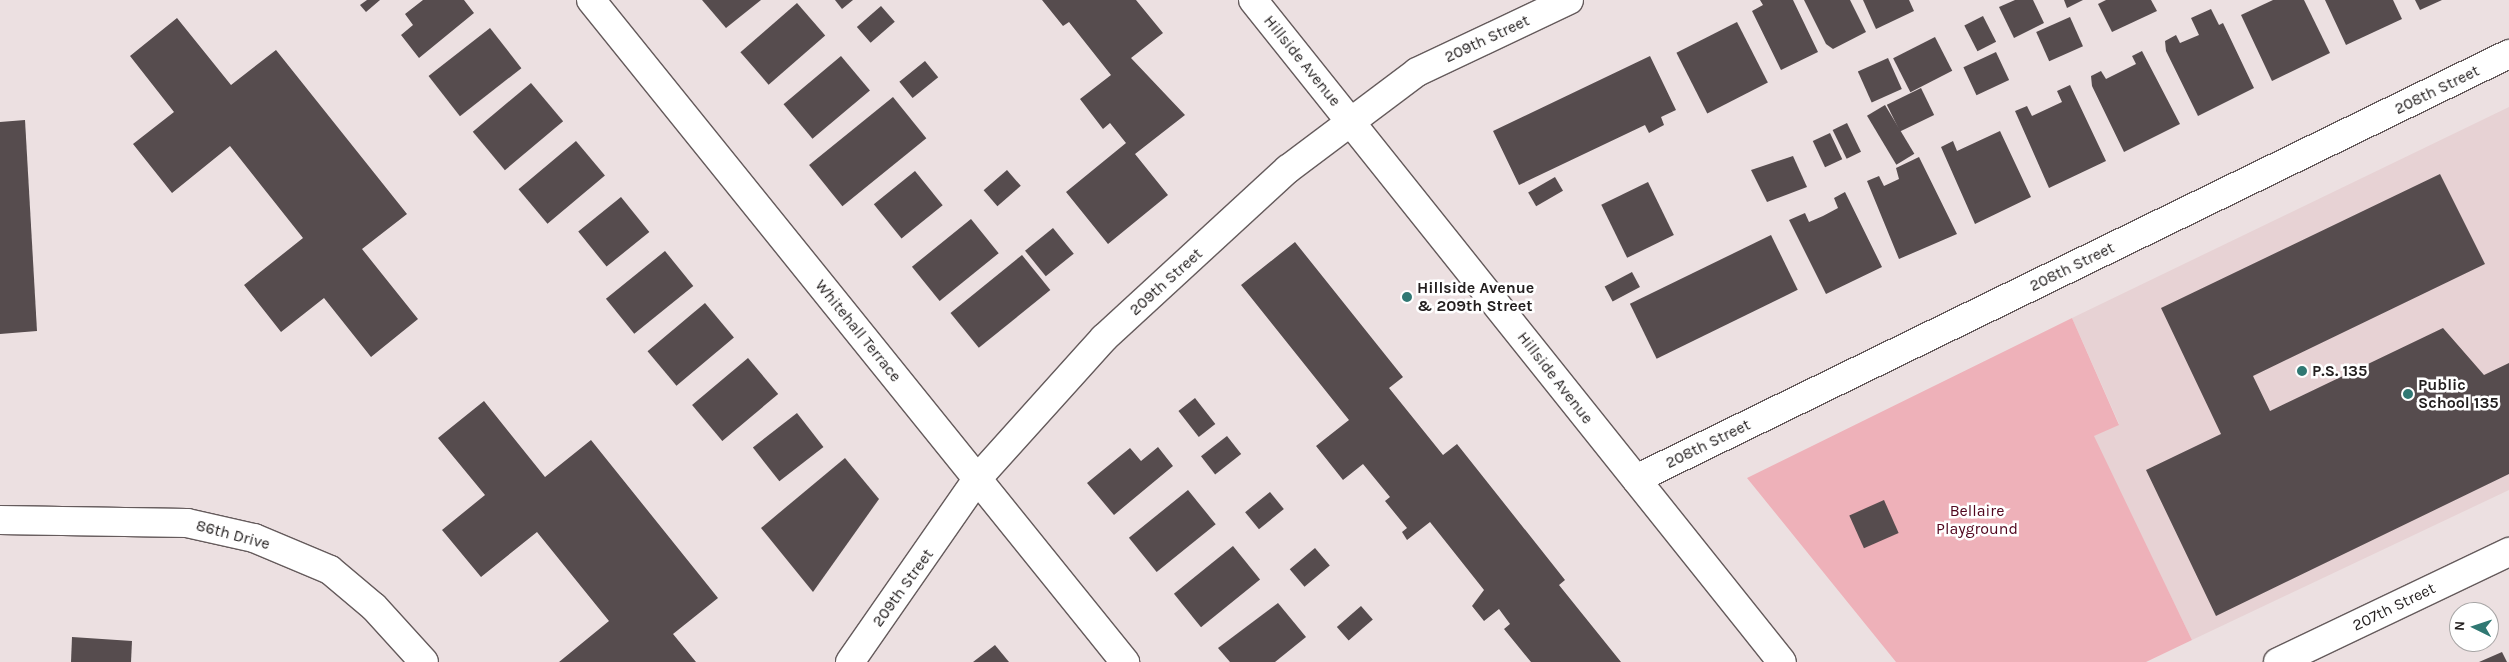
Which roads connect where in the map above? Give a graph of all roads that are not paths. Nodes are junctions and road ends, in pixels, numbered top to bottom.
1 (591, 0) edge
2 (1253, 0) edge
3 (1569, 0) edge
4 (2509, 54) edge
5 (1351, 123) junction
6 (977, 479) junction
7 (1636, 479) junction
8 (0, 520) edge
9 (2509, 552) edge
10 (424, 662) edge
11 (850, 662) edge
12 (1125, 662) edge
13 (1782, 662) edge
14 (2278, 662) edge

1 - 6 street, Whitehall Terrace
2 - 5 street, Hillside Avenue
3 - 5 street, 209th Street
4 - 7 street, 208th Street
5 - 6 street, 209th Street
5 - 7 street, Hillside Avenue
6 - 11 street, 209th Street
6 - 12 street, Whitehall Terrace
7 - 13 street, Hillside Avenue
8 - 10 street, 86th Drive
9 - 14 street, 207th Street

